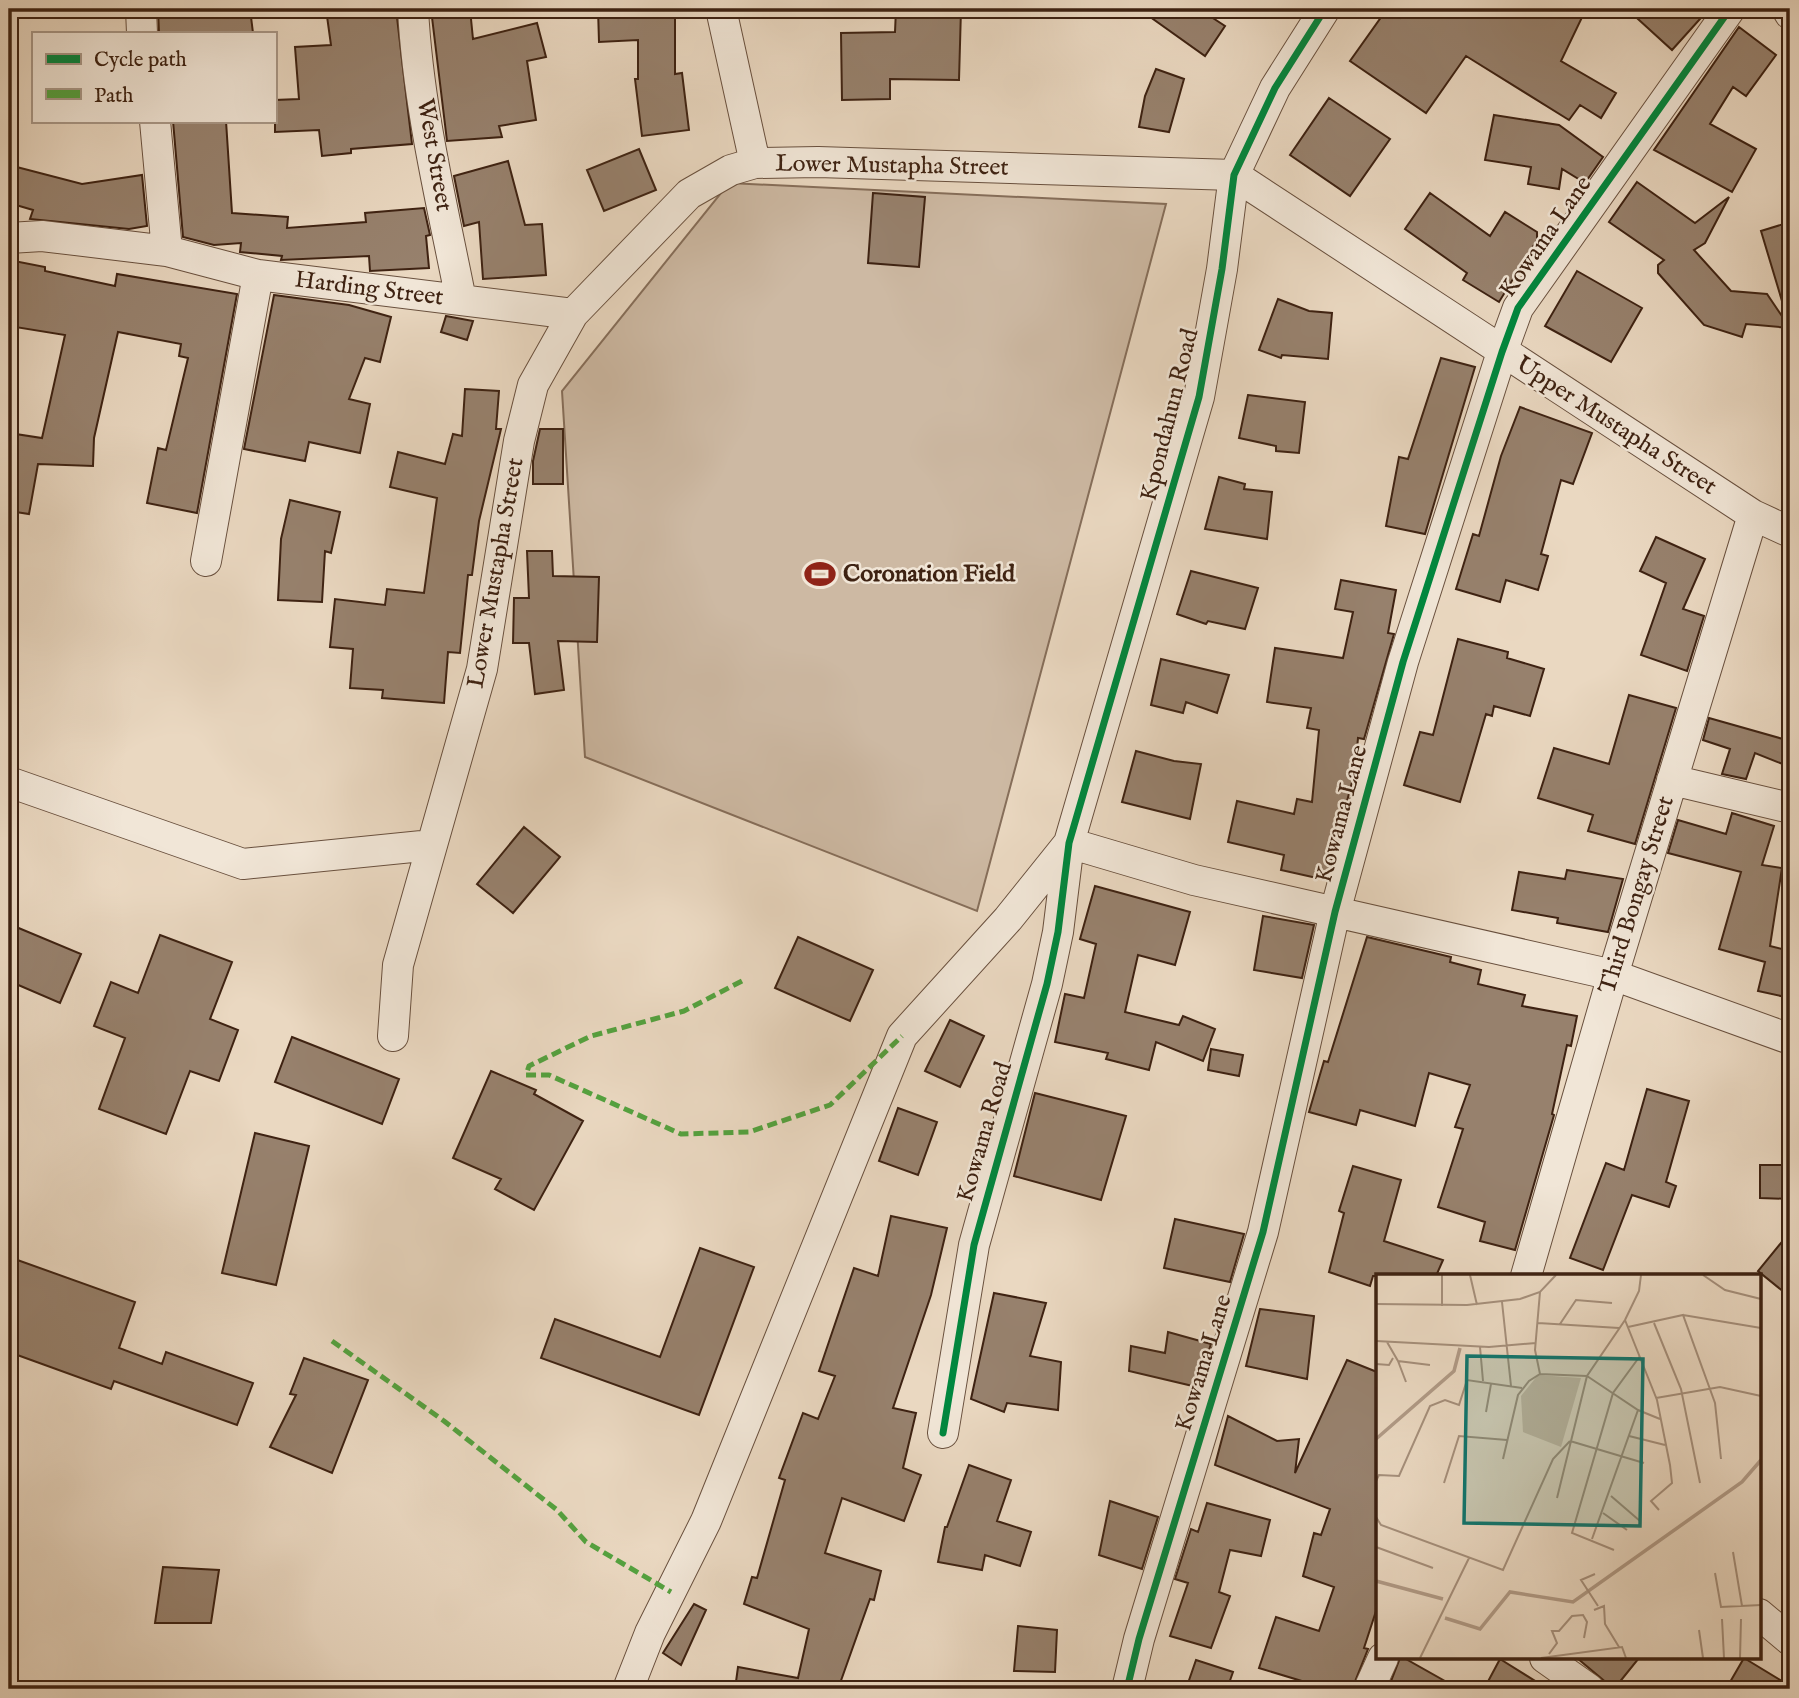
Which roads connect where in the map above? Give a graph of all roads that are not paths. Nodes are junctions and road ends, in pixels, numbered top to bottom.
1 (141, 9) edge
2 (413, 9) edge
3 (721, 9) edge
4 (1325, 9) edge
5 (1730, 9) edge
6 (1787, 9) edge
7 (1790, 14) edge
8 (142, 32) edge
9 (155, 122) edge
10 (755, 163) junction
11 (1234, 175) junction
12 (9, 238) edge
13 (167, 251) junction
14 (258, 275) junction
15 (461, 300) junction
16 (573, 314) junction
17 (1502, 352) junction
18 (1752, 515) junction
19 (1790, 532) edge
20 (206, 561) dead end
21 (1672, 780) junction
22 (9, 782) edge
23 (1790, 808) edge
24 (1069, 843) junction
25 (432, 845) junction
26 (1335, 912) junction
27 (1613, 975) junction
28 (393, 1036) dead end
29 (1790, 1039) edge
30 (1527, 1274) edge
31 (943, 1433) dead end
32 (1760, 1615) edge
33 (1790, 1640) edge
34 (1382, 1660) edge
35 (1548, 1660) edge
36 (628, 1689) edge
37 (1127, 1689) edge
38 (1369, 1689) edge
39 (1589, 1689) edge

1 - 8 street
2 - 15 street, West Street
3 - 10 street
4 - 11 street, Kpondahun Road
5 - 17 street, Kowama Lane
6 - 7 street
9 - 13 street
10 - 11 street, Lower Mustapha Street
10 - 16 street, Lower Mustapha Street
11 - 17 street, Upper Mustapha Street
11 - 24 street, Kpondahun Road
12 - 13 street, Harding Street
13 - 14 street, Harding Street
14 - 15 street, Harding Street
14 - 20 street
15 - 16 street, Harding Street
16 - 25 street, Lower Mustapha Street
17 - 18 street, Upper Mustapha Street
17 - 26 street, Kowama Lane
18 - 19 street, Upper Mustapha Street
18 - 21 street, Third Bongay Street
21 - 23 street
21 - 27 street, Third Bongay Street
22 - 25 street
24 - 26 street
24 - 31 street, Kowama Road
24 - 36 street
25 - 28 street, Lower Mustapha Street
26 - 27 street
26 - 37 street, Kowama Lane
27 - 29 street
27 - 30 street, Third Bongay Street
32 - 33 street
34 - 38 street
35 - 39 street

